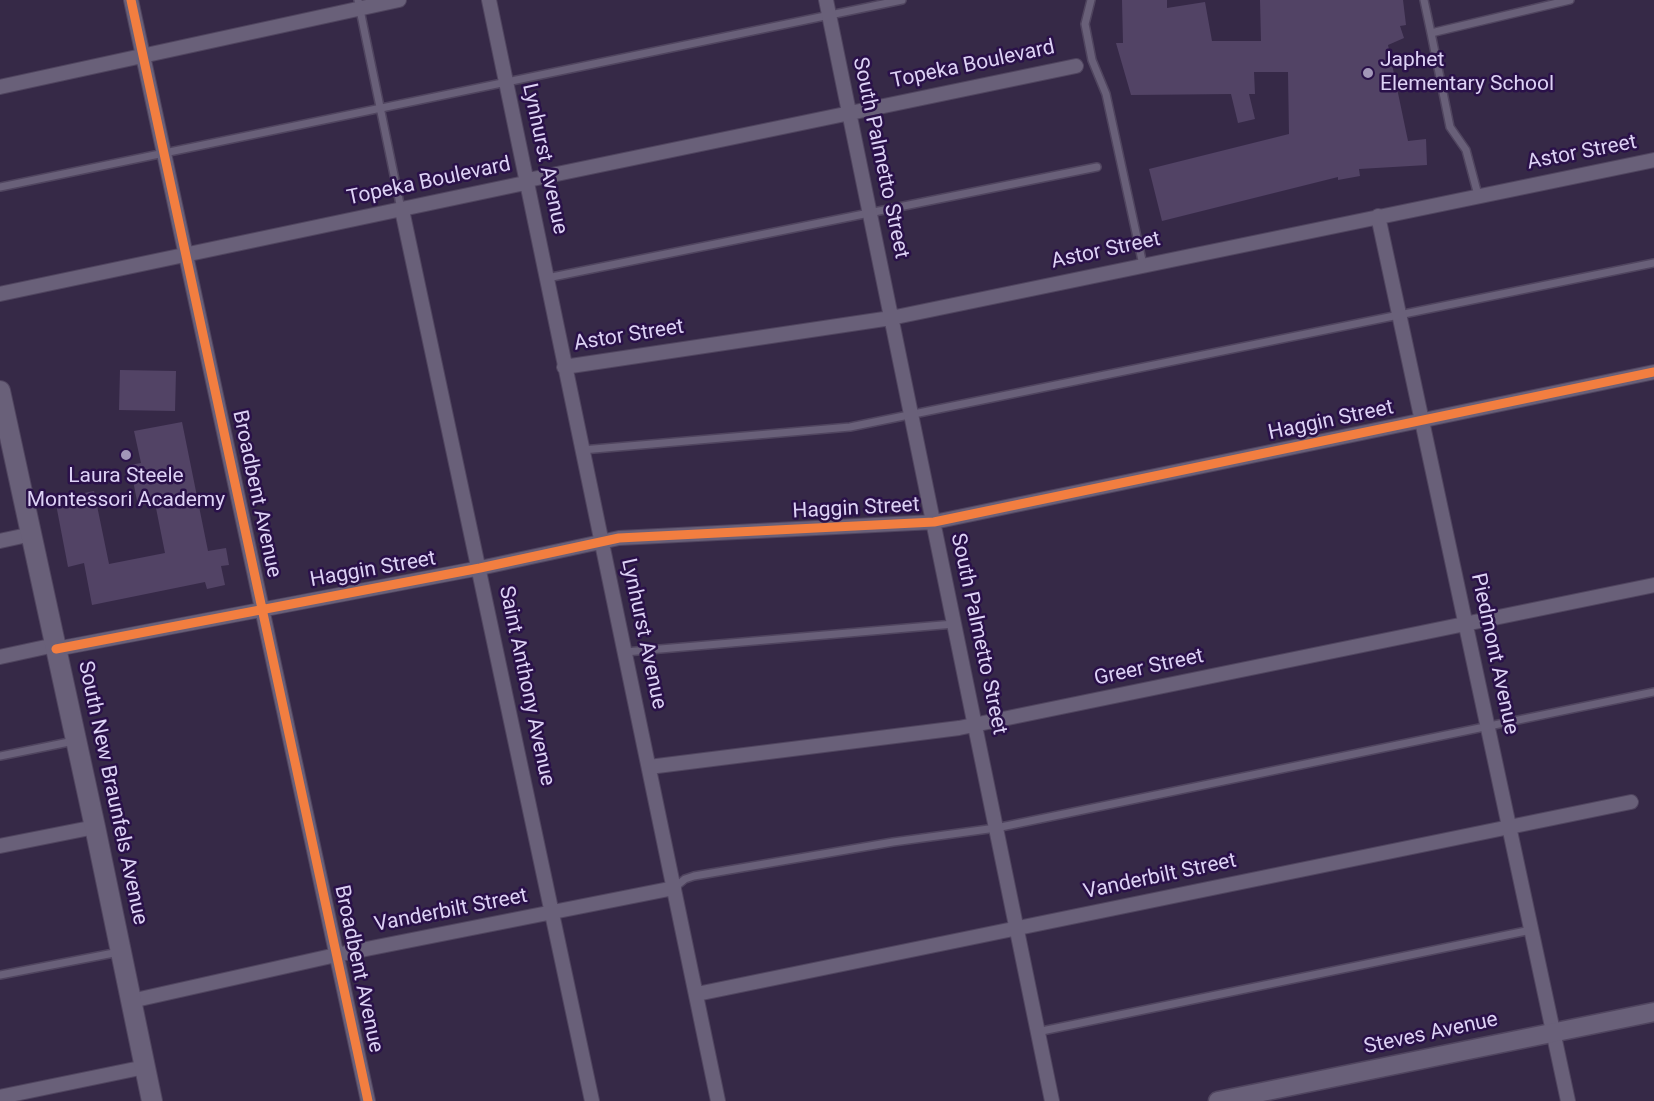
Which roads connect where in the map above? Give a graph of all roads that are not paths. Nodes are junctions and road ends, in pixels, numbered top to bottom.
1 (131, 0) edge
2 (399, 0) edge
3 (489, 0) edge
4 (826, 0) edge
5 (902, 0) edge
6 (1091, 0) edge
7 (1424, 0) edge
8 (1570, 0) edge
9 (359, 4) edge
10 (829, 16) junction
11 (1431, 33) junction
12 (143, 56) junction
13 (1076, 66) dead end
14 (507, 82) junction
15 (0, 87) edge
16 (381, 108) junction
17 (849, 112) junction
18 (164, 154) junction
19 (1654, 160) edge
20 (1097, 167) dead end
21 (528, 180) junction
22 (0, 187) edge
23 (1478, 195) junction
24 (402, 210) junction
25 (870, 213) junction
26 (1378, 216) junction
27 (185, 255) junction
28 (1654, 263) edge
29 (1143, 265) junction
30 (547, 278) junction
31 (0, 294) edge
32 (1400, 315) junction
33 (891, 318) junction
34 (564, 367) junction
35 (1654, 372) edge
36 (0, 391) edge
37 (912, 416) junction
38 (1423, 421) junction
39 (582, 450) junction
40 (934, 522) junction
41 (32, 534) junction
42 (0, 541) edge
43 (602, 542) junction
44 (480, 568) junction
45 (1654, 585) edge
46 (263, 608) junction
47 (955, 624) junction
48 (1466, 624) junction
49 (55, 647) junction
50 (625, 652) junction
51 (0, 657) edge
52 (1654, 692) edge
53 (976, 725) junction
54 (1488, 728) junction
55 (76, 740) junction
56 (0, 756) edge
57 (649, 767) junction
58 (1631, 802) dead end
59 (95, 827) junction
60 (996, 828) junction
61 (1509, 828) junction
62 (0, 846) edge
63 (674, 888) junction
64 (552, 913) junction
65 (1016, 928) junction
66 (1532, 930) junction
67 (121, 951) junction
68 (336, 955) junction
69 (0, 975) edge
70 (697, 994) junction
71 (131, 1001) junction
72 (1654, 1012) edge
73 (1037, 1032) junction
74 (1554, 1032) junction
75 (145, 1067) junction
76 (0, 1097) edge
77 (152, 1101) edge
78 (368, 1101) edge
79 (592, 1101) edge
80 (718, 1101) edge
81 (1052, 1101) edge
82 (1218, 1101) edge
83 (1568, 1101) edge

1 - 12 street, Broadbent Avenue
2 - 9 street
3 - 14 street, Lynhurst Avenue
4 - 10 street, South Palmetto Street
5 - 10 lane
6 - 29 lane
7 - 11 lane
8 - 11 lane
9 - 12 street
9 - 16 lane
10 - 14 lane
10 - 17 street, South Palmetto Street
11 - 23 lane
12 - 15 street
12 - 18 street, Broadbent Avenue
13 - 17 street, Topeka Boulevard
14 - 16 lane
14 - 21 street, Lynhurst Avenue
16 - 18 lane
16 - 24 lane
17 - 21 street, Topeka Boulevard
17 - 25 street, South Palmetto Street
18 - 22 lane
18 - 27 street, Broadbent Avenue
19 - 23 street, Astor Street
20 - 25 lane
21 - 24 street, Topeka Boulevard
21 - 30 street, Lynhurst Avenue
23 - 26 street, Astor Street
24 - 27 street, Topeka Boulevard
24 - 44 street, Saint Anthony Avenue
25 - 30 lane
25 - 33 street, South Palmetto Street
26 - 29 street, Astor Street
26 - 32 street, Piedmont Avenue
27 - 31 street, Topeka Boulevard
27 - 46 street, Broadbent Avenue
28 - 32 lane
29 - 33 street, Astor Street
30 - 34 street, Lynhurst Avenue
32 - 37 lane
32 - 38 street, Piedmont Avenue
33 - 34 street, Astor Street
33 - 37 street, South Palmetto Street
34 - 39 street, Lynhurst Avenue
35 - 38 street, Haggin Street
36 - 41 main road, South New Braunfels Avenue
37 - 39 lane
37 - 40 street, South Palmetto Street
38 - 40 street, Haggin Street
38 - 48 street, Piedmont Avenue
39 - 43 street, Lynhurst Avenue
40 - 43 street, Haggin Street
40 - 47 street, South Palmetto Street
41 - 42 street
41 - 49 main road, South New Braunfels Avenue
43 - 44 street, Haggin Street
43 - 50 street, Lynhurst Avenue
44 - 46 street, Haggin Street
44 - 64 street, Saint Anthony Avenue
45 - 48 street, Greer Street
46 - 49 street, Haggin Street
46 - 68 street, Broadbent Avenue
47 - 50 lane
47 - 53 street, South Palmetto Street
48 - 53 street, Greer Street
48 - 54 street, Piedmont Avenue
49 - 51 street, Haggin Street
49 - 55 main road, South New Braunfels Avenue
50 - 57 street, Lynhurst Avenue
52 - 54 lane
53 - 57 street, Greer Street
53 - 60 street, South Palmetto Street
54 - 60 lane
54 - 61 street, Piedmont Avenue
55 - 56 lane
55 - 59 main road, South New Braunfels Avenue
57 - 63 street, Lynhurst Avenue
58 - 61 street, Vanderbilt Street
59 - 62 street
59 - 67 main road, South New Braunfels Avenue
60 - 63 lane
60 - 65 street, South Palmetto Street
61 - 65 street, Vanderbilt Street
61 - 66 street, Piedmont Avenue
63 - 64 street, Vanderbilt Street
63 - 70 street, Lynhurst Avenue
64 - 68 street, Vanderbilt Street
64 - 79 street, Saint Anthony Avenue
65 - 70 street, Vanderbilt Street
65 - 73 street, South Palmetto Street
66 - 73 lane
66 - 74 street, Piedmont Avenue
67 - 69 lane
67 - 71 main road, South New Braunfels Avenue
68 - 71 street, Vanderbilt Street
68 - 78 street, Broadbent Avenue
70 - 80 street, Lynhurst Avenue
71 - 75 main road, South New Braunfels Avenue
72 - 74 street, Steves Avenue
73 - 81 street, South Palmetto Street
74 - 82 street, Steves Avenue
74 - 83 street, Piedmont Avenue
75 - 76 street
75 - 77 main road, South New Braunfels Avenue

